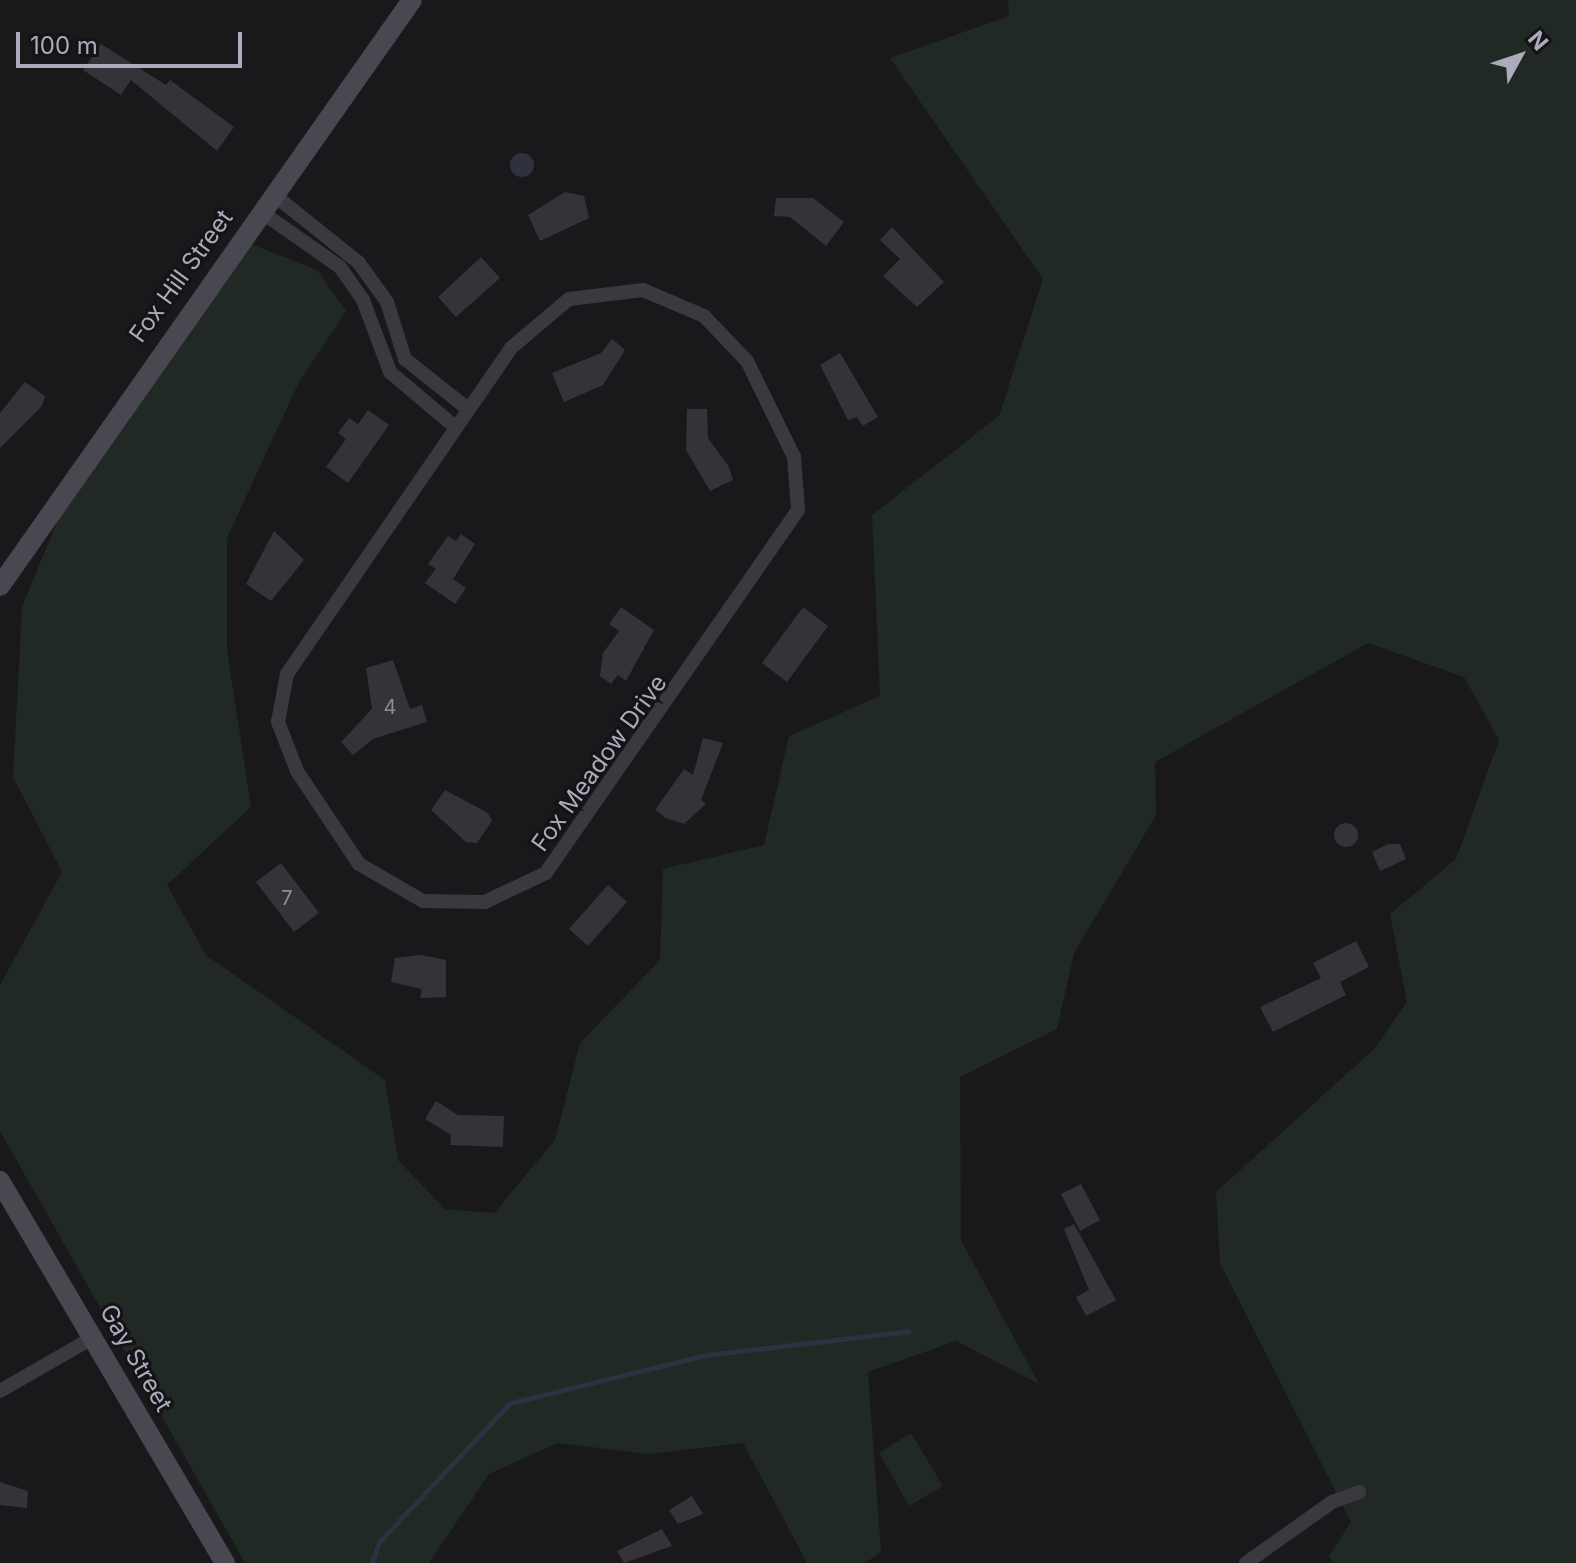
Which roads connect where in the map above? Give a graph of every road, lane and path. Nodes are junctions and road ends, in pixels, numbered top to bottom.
1 (412, 0) edge
2 (266, 202) junction
3 (468, 409) junction
4 (455, 427) junction
5 (0, 586) edge
6 (0, 1181) edge
7 (94, 1337) junction
8 (0, 1391) edge
9 (1359, 1492) dead end
10 (225, 1563) edge
11 (1246, 1563) edge

1 - 2 street, Fox Hill Street
2 - 3 street
2 - 4 street
2 - 5 street, Fox Hill Street
3 - 4 street, Fox Meadow Drive
3 - 4 street, Fox Meadow Drive
6 - 7 street, Gay Street
7 - 8 street
7 - 10 street, Gay Street
9 - 11 street

